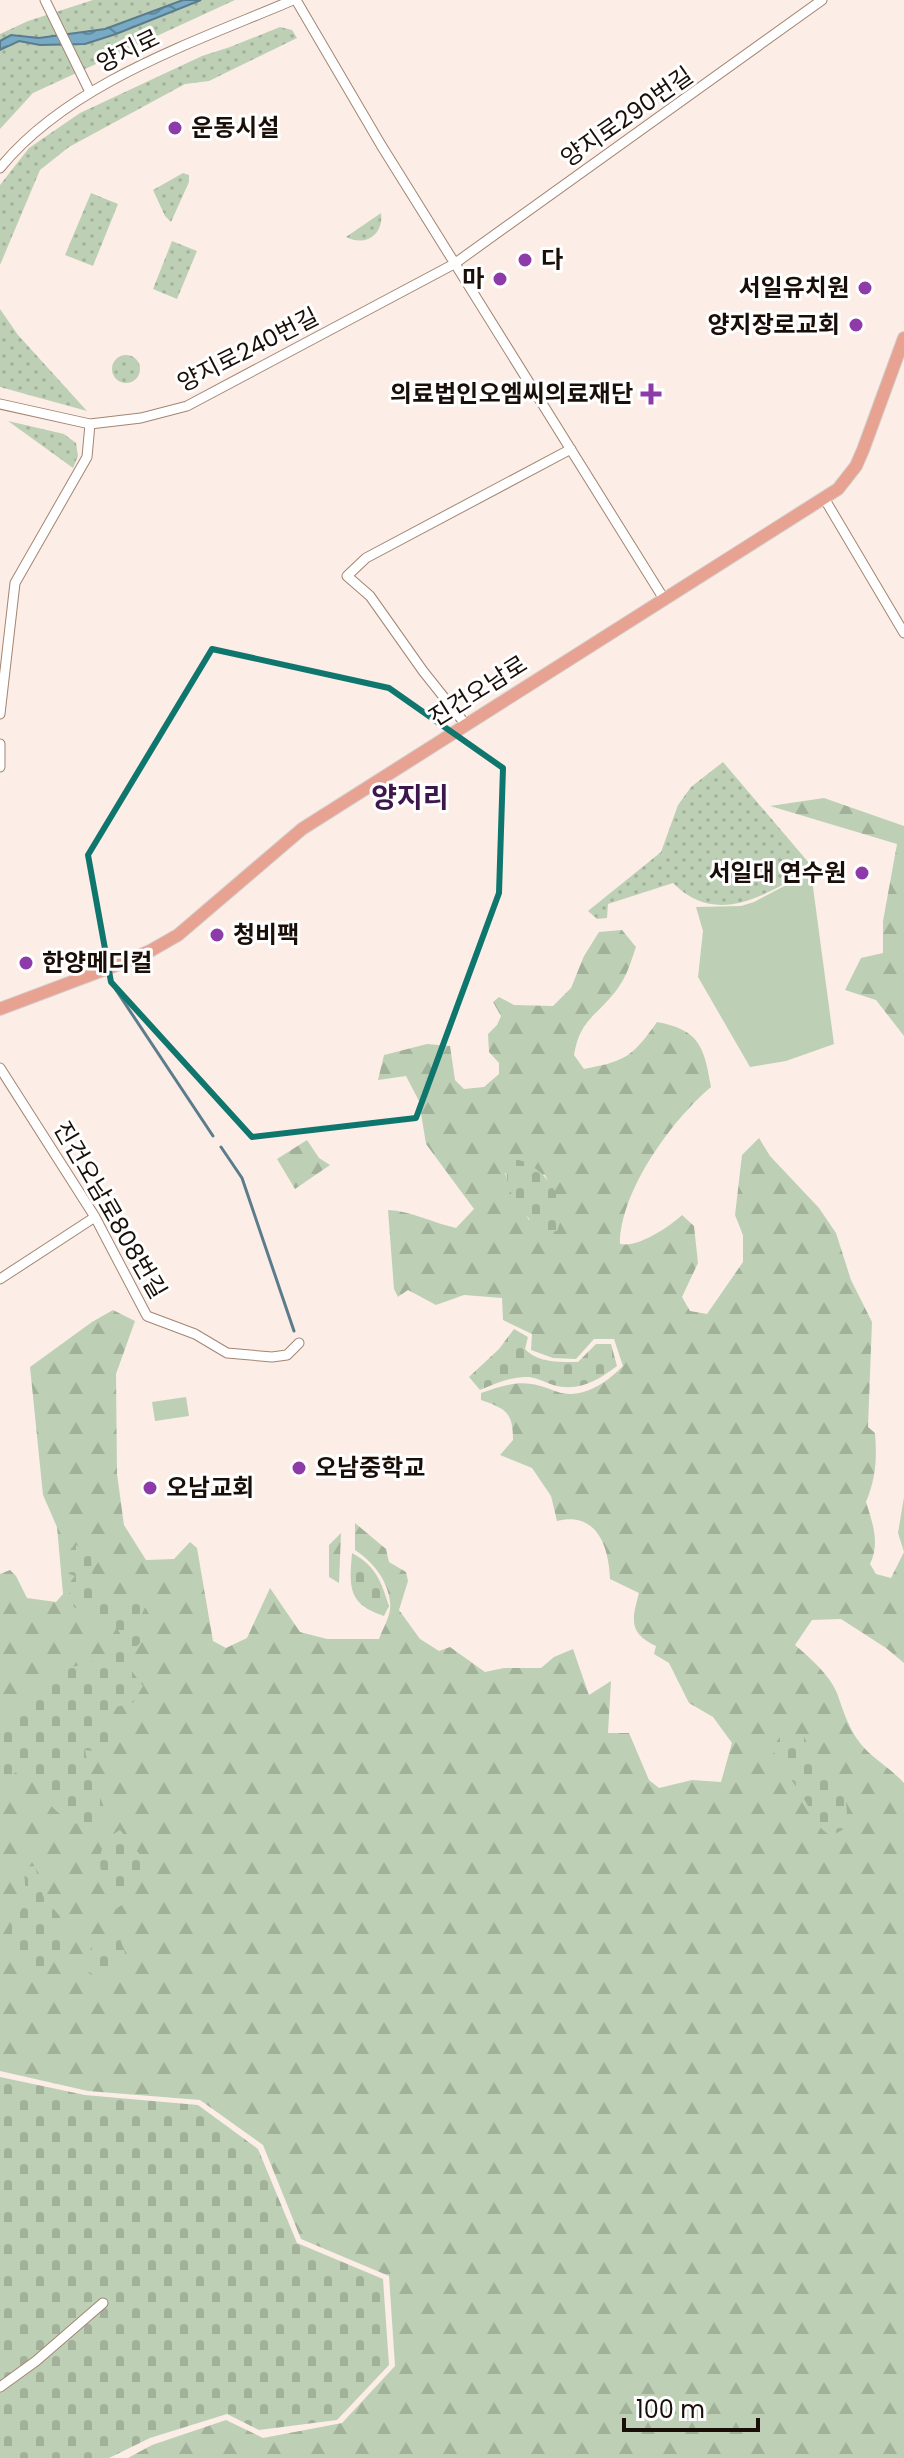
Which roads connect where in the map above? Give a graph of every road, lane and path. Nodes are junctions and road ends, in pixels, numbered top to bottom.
1 (294, 0) edge
2 (822, 0) edge
3 (47, 3) edge
4 (90, 92) junction
5 (0, 168) edge
6 (454, 264) junction
7 (904, 338) edge
8 (0, 404) edge
9 (90, 424) junction
10 (571, 449) junction
11 (824, 498) junction
12 (664, 599) junction
13 (904, 633) edge
14 (0, 714) edge
15 (466, 725) junction
16 (0, 744) edge
17 (0, 767) edge
18 (0, 1009) edge
19 (0, 1068) edge
20 (95, 1217) junction
21 (0, 1279) edge
22 (299, 1343) dead end
23 (103, 2303) dead end
24 (0, 2387) edge

1 - 4 street, 양지로
1 - 6 street
2 - 6 street, 양지로290번길
3 - 4 street
4 - 5 street, 양지로
6 - 9 street, 양지로240번길
6 - 10 street
7 - 11 main road, 진건오남로
8 - 9 street, 양지로240번길
9 - 14 street
10 - 12 street
10 - 15 street
11 - 12 main road, 진건오남로
11 - 13 street
12 - 15 main road, 진건오남로
15 - 18 main road, 진건오남로
16 - 17 street
19 - 20 street, 진건오남로808번길
20 - 21 street
20 - 22 street, 진건오남로808번길
23 - 24 street

